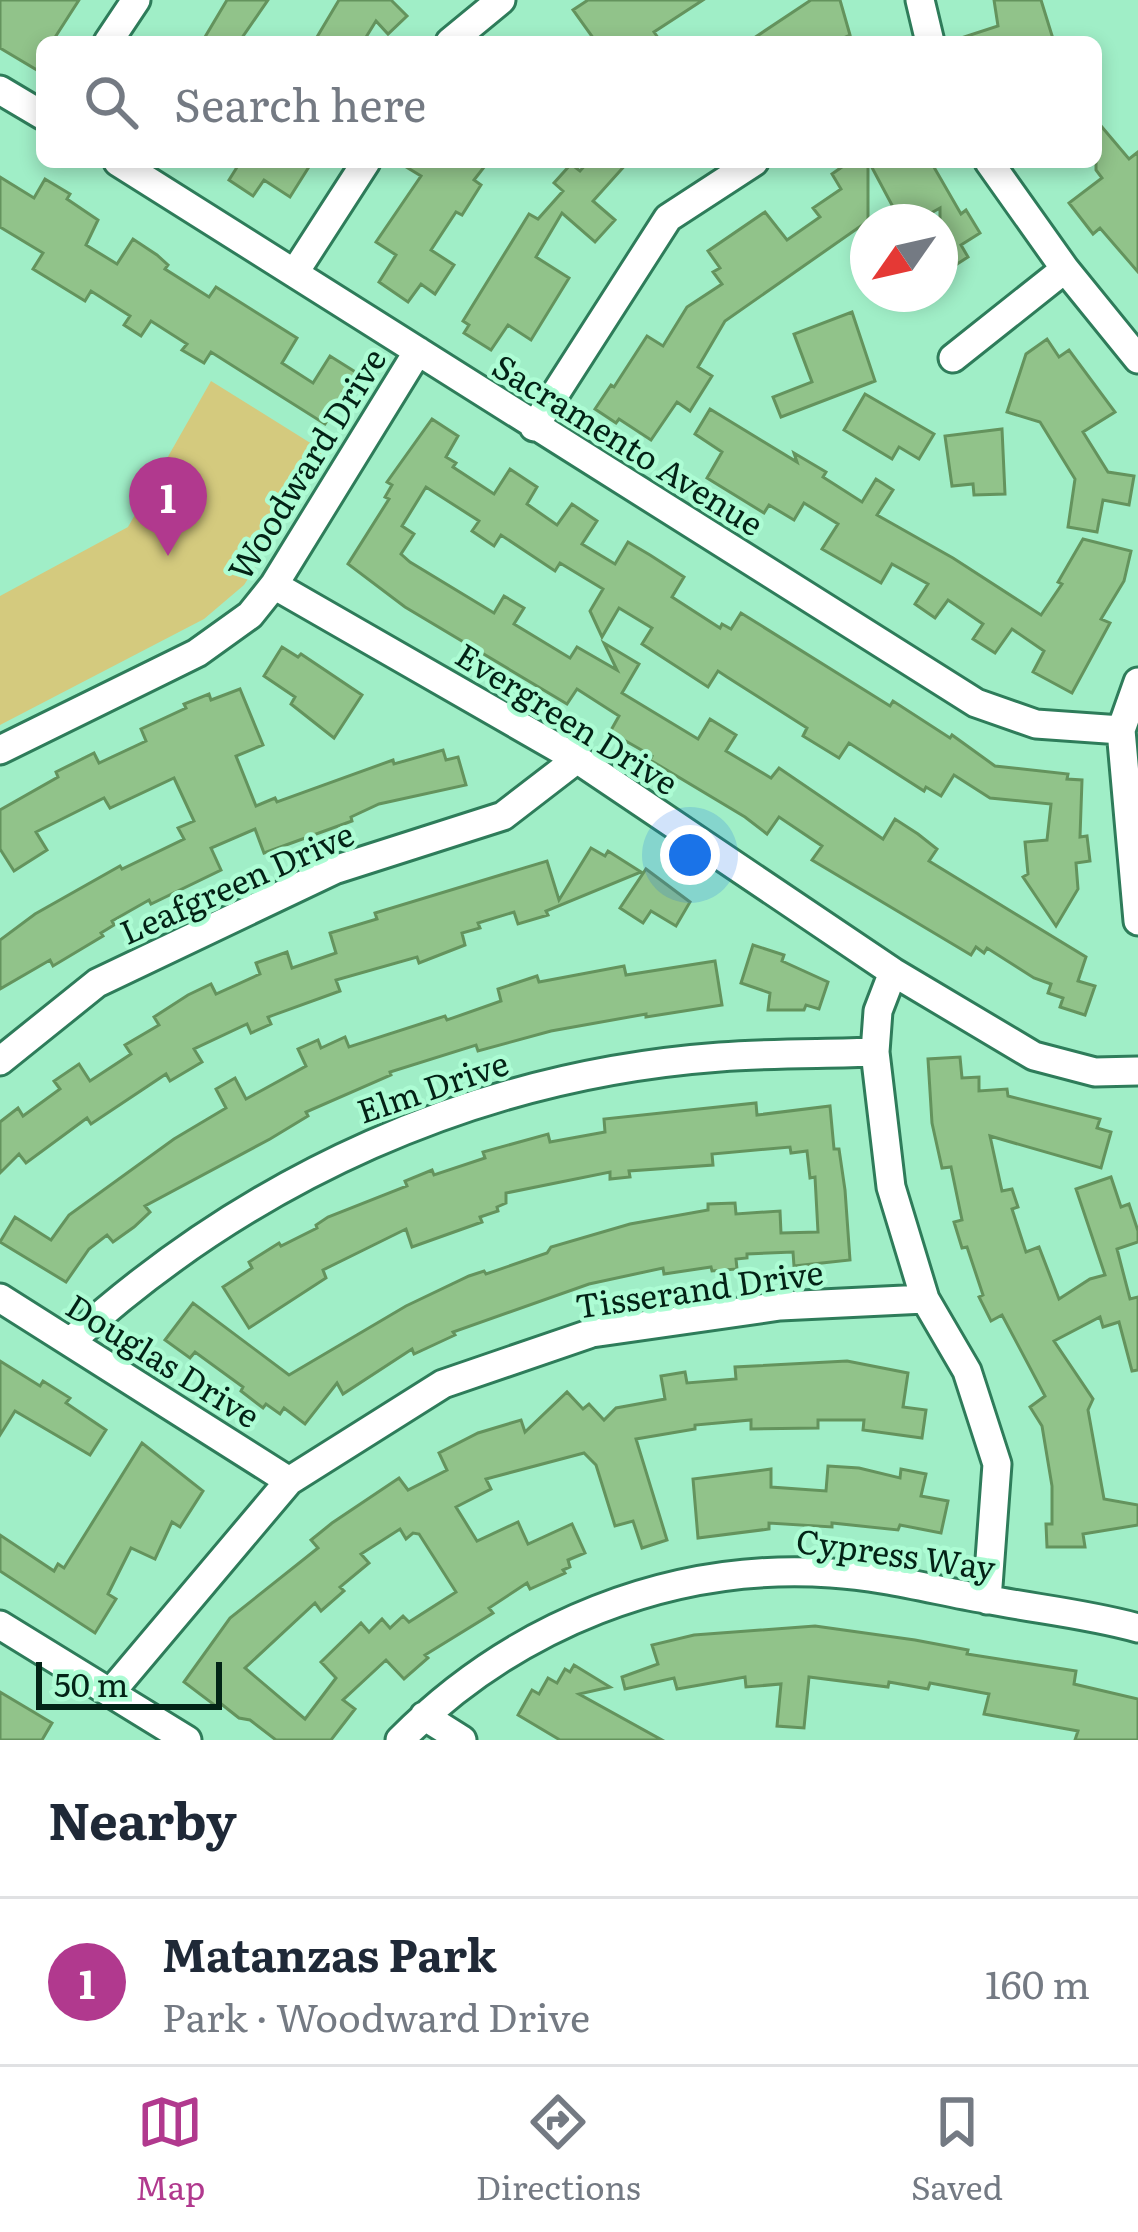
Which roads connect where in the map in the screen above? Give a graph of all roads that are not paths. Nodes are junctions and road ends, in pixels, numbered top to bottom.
1 (136, 0) edge
2 (501, 0) edge
3 (920, 0) edge
4 (113, 36) edge
5 (457, 36) edge
6 (929, 36) edge
7 (0, 90) edge
8 (36, 111) edge
9 (128, 168) edge
10 (362, 168) edge
11 (745, 168) edge
12 (992, 168) edge
13 (1065, 269) junction
14 (295, 272) junction
15 (418, 351) junction
16 (953, 358) dead end
17 (1138, 359) edge
18 (535, 427) junction
19 (274, 585) junction
20 (1138, 682) edge
21 (1121, 730) junction
22 (0, 750) edge
23 (578, 759) junction
24 (1138, 921) edge
25 (893, 972) junction
26 (875, 1052) junction
27 (0, 1060) edge
28 (1138, 1071) edge
29 (0, 1298) edge
30 (925, 1299) junction
31 (70, 1342) junction
32 (289, 1481) junction
33 (987, 1600) junction
34 (0, 1624) edge
35 (1138, 1628) edge
36 (110, 1692) junction
37 (424, 1716) junction
38 (187, 1740) edge
39 (400, 1740) edge
40 (462, 1740) edge

1 - 4 street
2 - 5 street
3 - 6 street
7 - 8 street
9 - 14 street, Sacramento Avenue
10 - 14 street
11 - 18 street
12 - 13 street
13 - 16 street
13 - 17 street
14 - 15 street, Sacramento Avenue
15 - 18 street, Sacramento Avenue
15 - 19 street, Woodward Drive
18 - 21 street, Sacramento Avenue
19 - 22 street, Woodward Drive
19 - 23 street, Evergreen Drive
20 - 21 street
21 - 24 street
23 - 25 street, Evergreen Drive
23 - 27 street, Leafgreen Drive
25 - 26 street
25 - 28 street, Evergreen Drive
26 - 30 street
26 - 31 street, Elm Drive
29 - 31 street, Douglas Drive
30 - 32 street, Tisserand Drive
30 - 33 street
31 - 32 street, Douglas Drive
32 - 36 street, Tisserand Drive
33 - 35 street, Cypress Way
33 - 37 street, Cypress Way
34 - 36 street
36 - 38 street
37 - 39 street, Cypress Way
37 - 40 street

